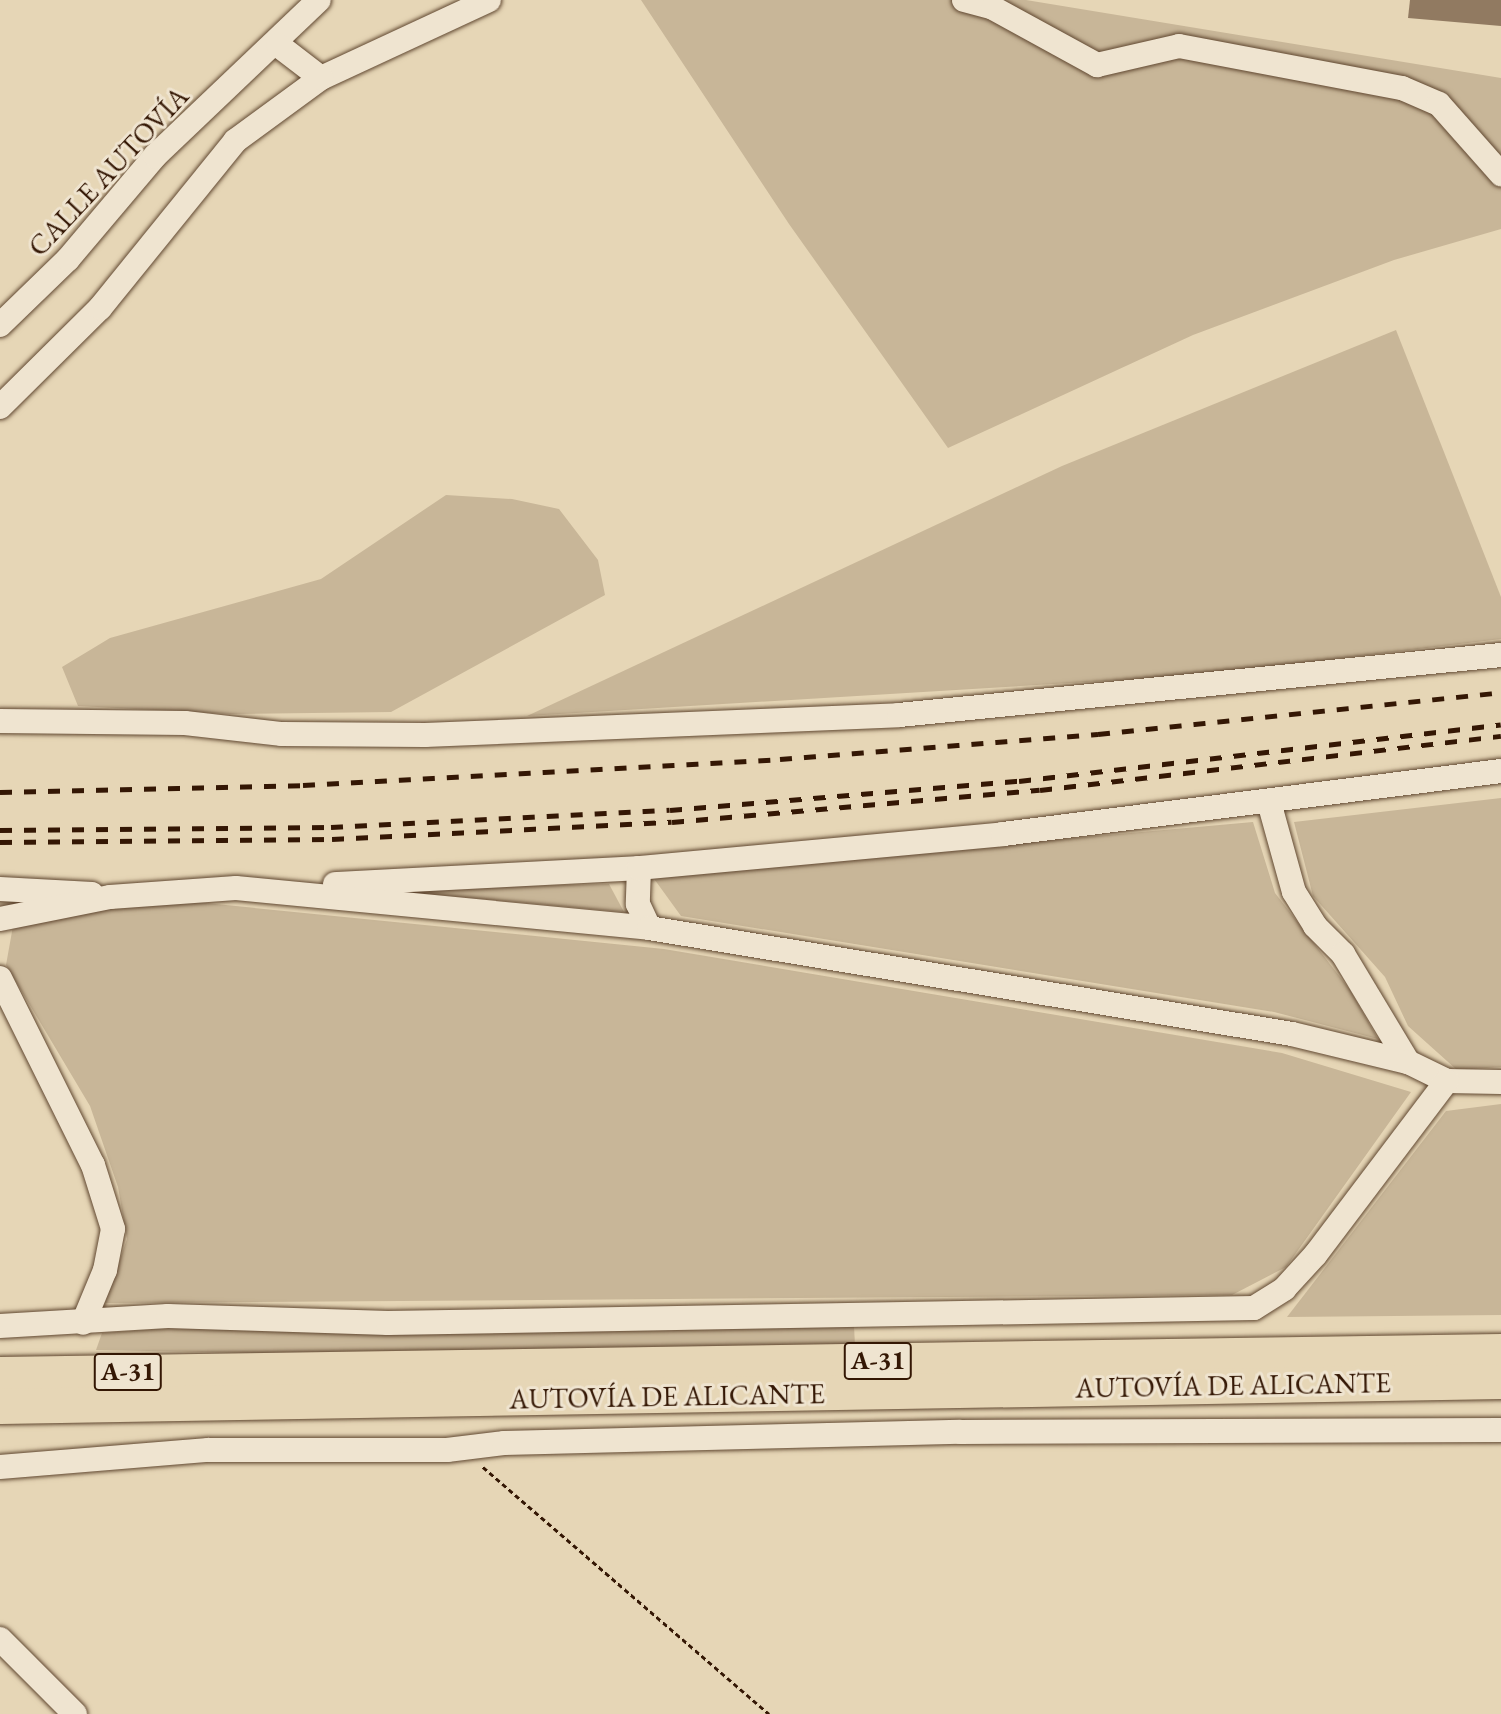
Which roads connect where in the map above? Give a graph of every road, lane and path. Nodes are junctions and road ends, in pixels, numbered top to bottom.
1 (319, 0) edge
2 (489, 0) edge
3 (964, 0) edge
4 (278, 45) junction
5 (321, 78) junction
6 (1501, 174) edge
7 (0, 325) edge
8 (0, 407) edge
9 (1501, 655) edge
10 (0, 721) edge
11 (1501, 771) edge
12 (1269, 802) junction
13 (639, 868) junction
14 (0, 889) edge
15 (244, 889) junction
16 (110, 897) junction
17 (0, 919) edge
18 (649, 928) junction
19 (0, 978) edge
20 (1408, 1062) junction
21 (1447, 1081) junction
22 (1501, 1082) edge
23 (83, 1323) junction
24 (0, 1326) edge
25 (1501, 1351) edge
26 (0, 1374) edge
27 (1501, 1381) edge
28 (115, 1404) junction
29 (0, 1406) edge
30 (0, 1426) edge
31 (1501, 1430) edge
32 (481, 1466) dead end
33 (0, 1467) edge
34 (0, 1639) edge
35 (75, 1714) edge
36 (769, 1714) edge

1 - 4 street, CALLE AUTOVÍA
2 - 5 street
3 - 6 street
4 - 5 street
4 - 7 street, CALLE AUTOVÍA
5 - 8 street
9 - 10 street
11 - 12 street
12 - 13 street
12 - 20 street
13 - 15 street
13 - 18 street
14 - 16 street
15 - 16 street
15 - 18 street
16 - 17 street
18 - 20 street
19 - 23 street
20 - 21 street
21 - 22 street
21 - 23 street
23 - 24 street
25 - 26 highway, AUTOVÍA DE ALICANTE / A-31
27 - 28 highway, AUTOVÍA DE ALICANTE / A-31
28 - 29 highway, AUTOVÍA DE ALICANTE / A-31
28 - 30 highway
31 - 33 street
32 - 36 path
34 - 35 street

